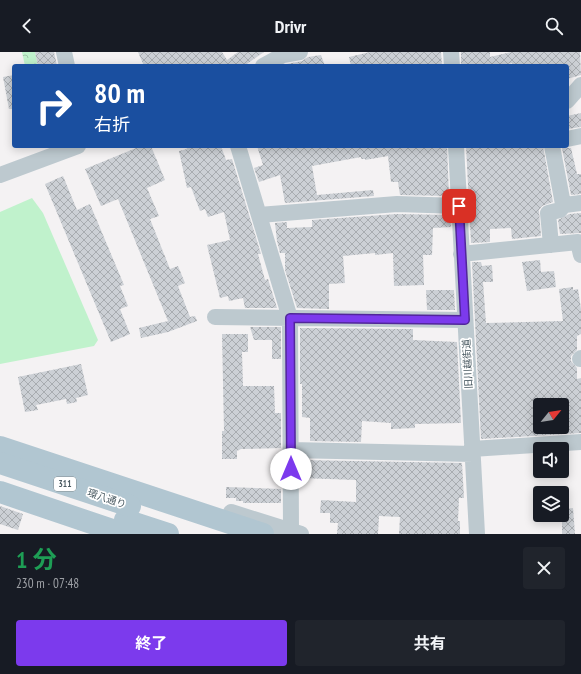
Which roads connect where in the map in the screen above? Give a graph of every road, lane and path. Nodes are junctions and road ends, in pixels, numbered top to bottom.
1 (64, 52) edge
2 (300, 52) edge
3 (451, 52) edge
4 (270, 59) edge
5 (67, 64) edge
6 (452, 64) edge
7 (581, 85) edge
8 (569, 99) edge
9 (581, 136) edge
10 (569, 139) edge
11 (73, 148) edge
12 (239, 148) edge
13 (456, 148) edge
14 (552, 148) edge
15 (0, 175) edge
16 (581, 203) edge
17 (564, 205) junction
18 (459, 206) junction
19 (259, 214) junction
20 (551, 245) junction
21 (461, 254) junction
22 (581, 255) edge
23 (215, 317) dead end
24 (290, 318) junction
25 (465, 320) junction
26 (581, 442) edge
27 (291, 450) junction
28 (472, 452) junction
29 (6, 454) edge
30 (1, 488) edge
31 (130, 513) edge
32 (296, 532) edge
33 (168, 534) edge
34 (215, 534) edge
35 (263, 534) edge
36 (477, 534) edge

1 - 5 street
2 - 4 street
3 - 6 street
7 - 8 street
9 - 10 street
11 - 15 street
12 - 19 street
13 - 18 street, 旧川越街道
14 - 17 street
16 - 17 street
17 - 20 street
18 - 19 street
18 - 21 street, 旧川越街道
19 - 24 street
20 - 21 street
20 - 22 street
21 - 25 street, 旧川越街道
23 - 24 street
24 - 25 street
24 - 27 street
25 - 28 street, 旧川越街道
26 - 28 street
27 - 28 street
27 - 32 street
28 - 36 street, 旧川越街道
29 - 30 main road
29 - 31 main road, 環八通り / 311, bridge
30 - 31 main road, 環八通り / 311
31 - 32 street
31 - 33 main road, 環八通り / 311
31 - 34 main road, 環八通り / 311
31 - 35 main road

